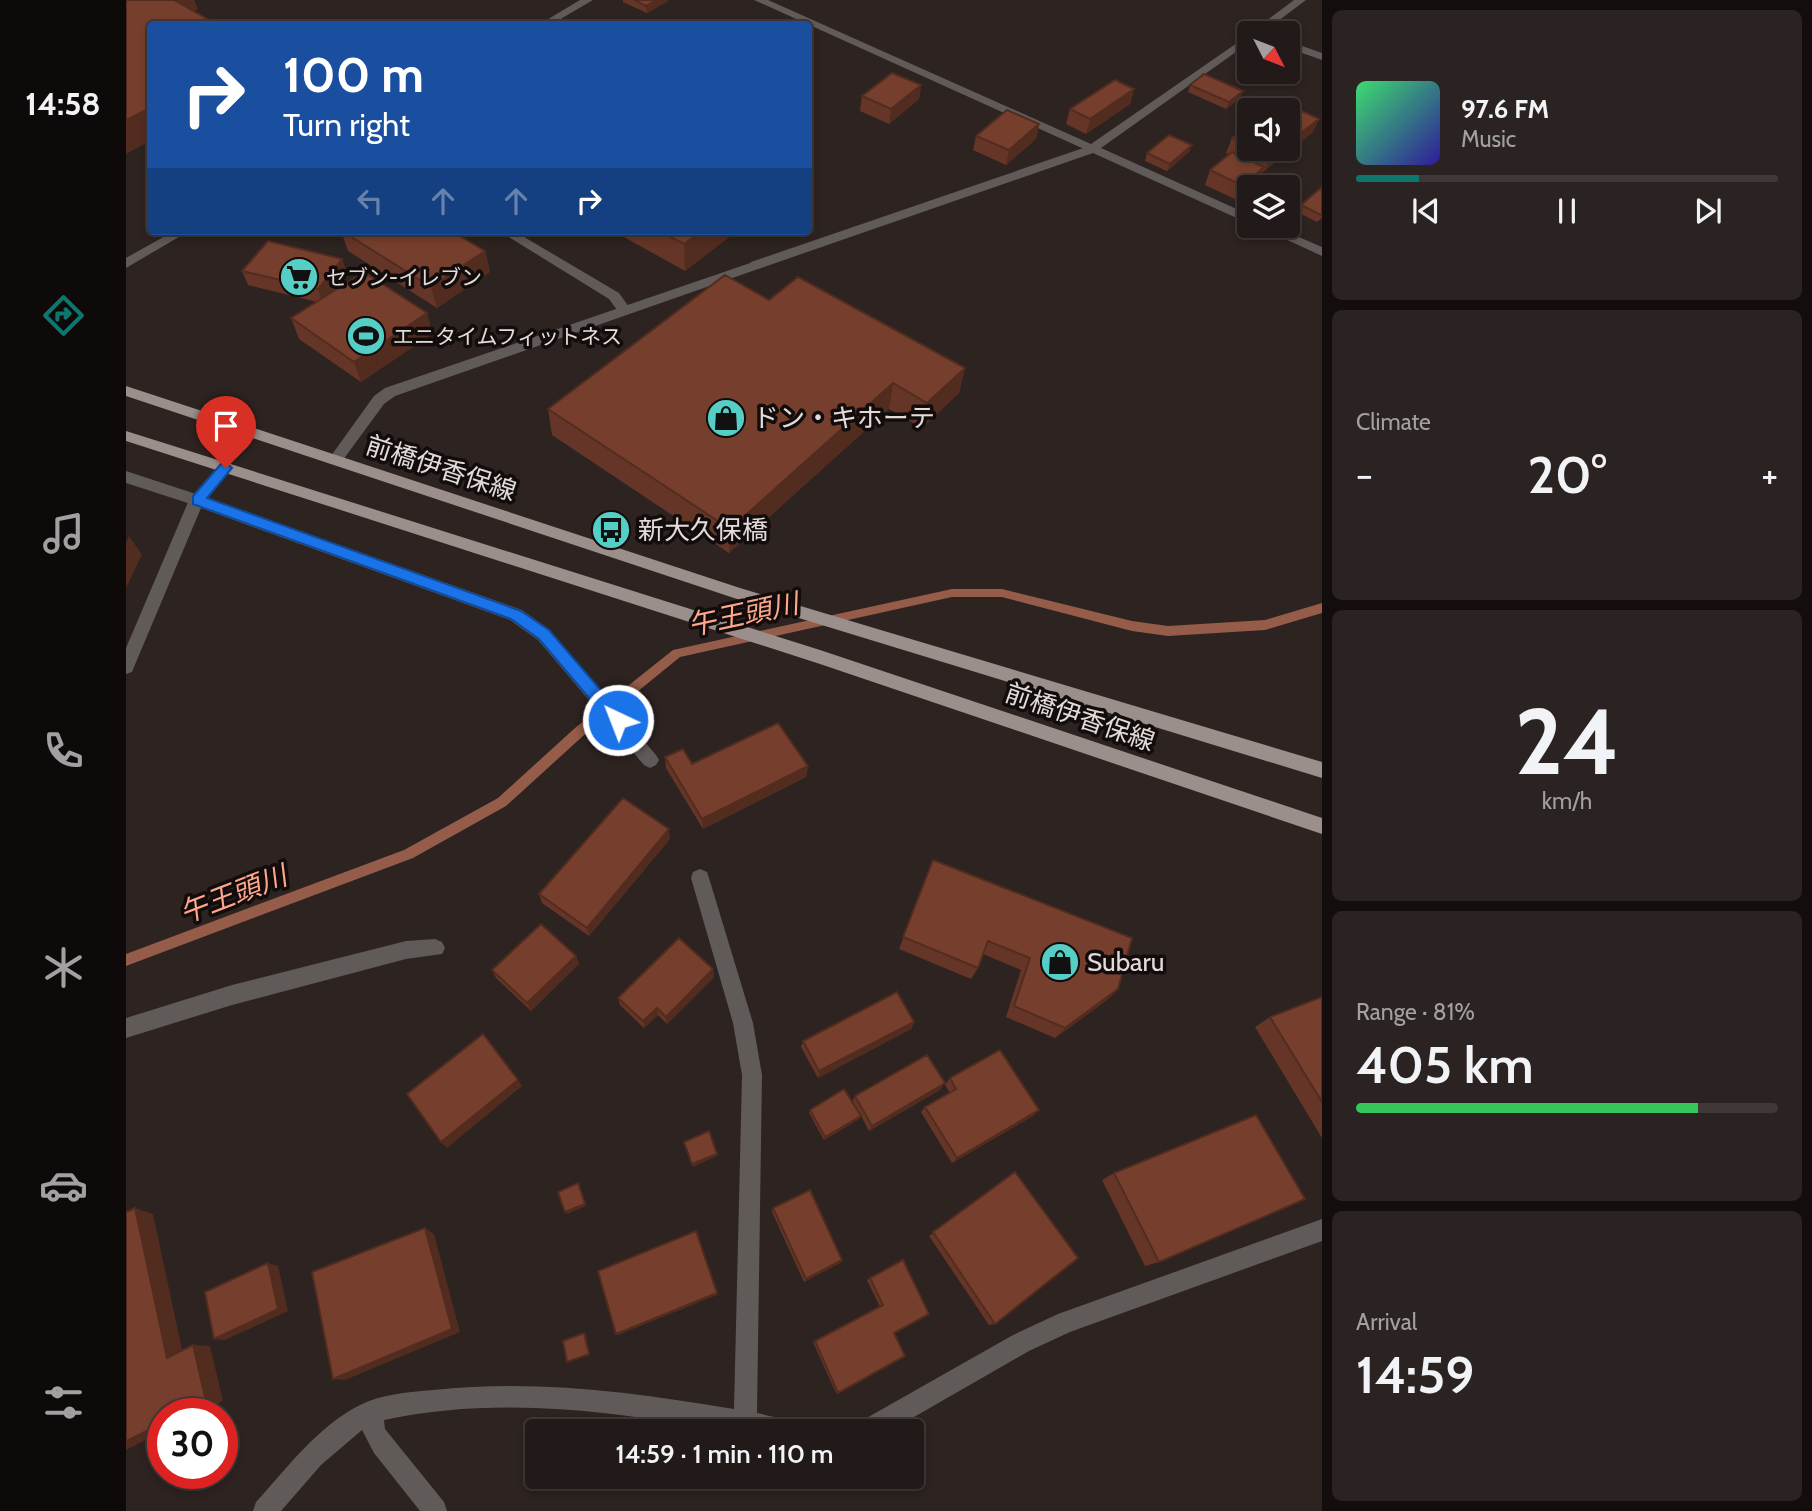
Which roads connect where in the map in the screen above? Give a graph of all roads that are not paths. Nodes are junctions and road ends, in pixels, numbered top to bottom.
1 (588, 0) edge
2 (759, 0) edge
3 (1301, 0) edge
4 (550, 21) edge
5 (806, 21) edge
6 (1273, 21) edge
7 (812, 24) edge
8 (1237, 46) edge
9 (1300, 49) edge
10 (1322, 57) edge
11 (1091, 149) junction
12 (1237, 214) edge
13 (176, 235) edge
14 (512, 235) edge
15 (1290, 238) edge
16 (1322, 252) edge
17 (126, 264) edge
18 (625, 311) junction
19 (126, 391) edge
20 (126, 436) edge
21 (335, 460) junction
22 (226, 468) junction
23 (126, 477) edge
24 (197, 500) junction
25 (126, 667) edge
26 (650, 760) dead end
27 (1322, 770) edge
28 (1322, 826) edge
29 (700, 878) dead end
30 (435, 948) dead end
31 (126, 1028) edge
32 (1322, 1230) edge
33 (371, 1412) junction
34 (728, 1419) edge
35 (745, 1419) edge
36 (887, 1419) edge
37 (265, 1511) edge
38 (435, 1511) edge

1 - 4 street
2 - 5 street
3 - 6 street
7 - 11 street
8 - 11 street
9 - 10 street
11 - 12 street
11 - 18 street
13 - 17 street
14 - 18 street
15 - 16 street
18 - 21 street
19 - 21 main road, 前橋伊香保線
20 - 22 main road
21 - 27 main road, 前橋伊香保線
22 - 24 street
22 - 28 main road, 前橋伊香保線
23 - 24 street
24 - 25 street
24 - 26 street
29 - 35 street
30 - 31 street
32 - 36 street
33 - 34 street
33 - 37 street
33 - 38 street

